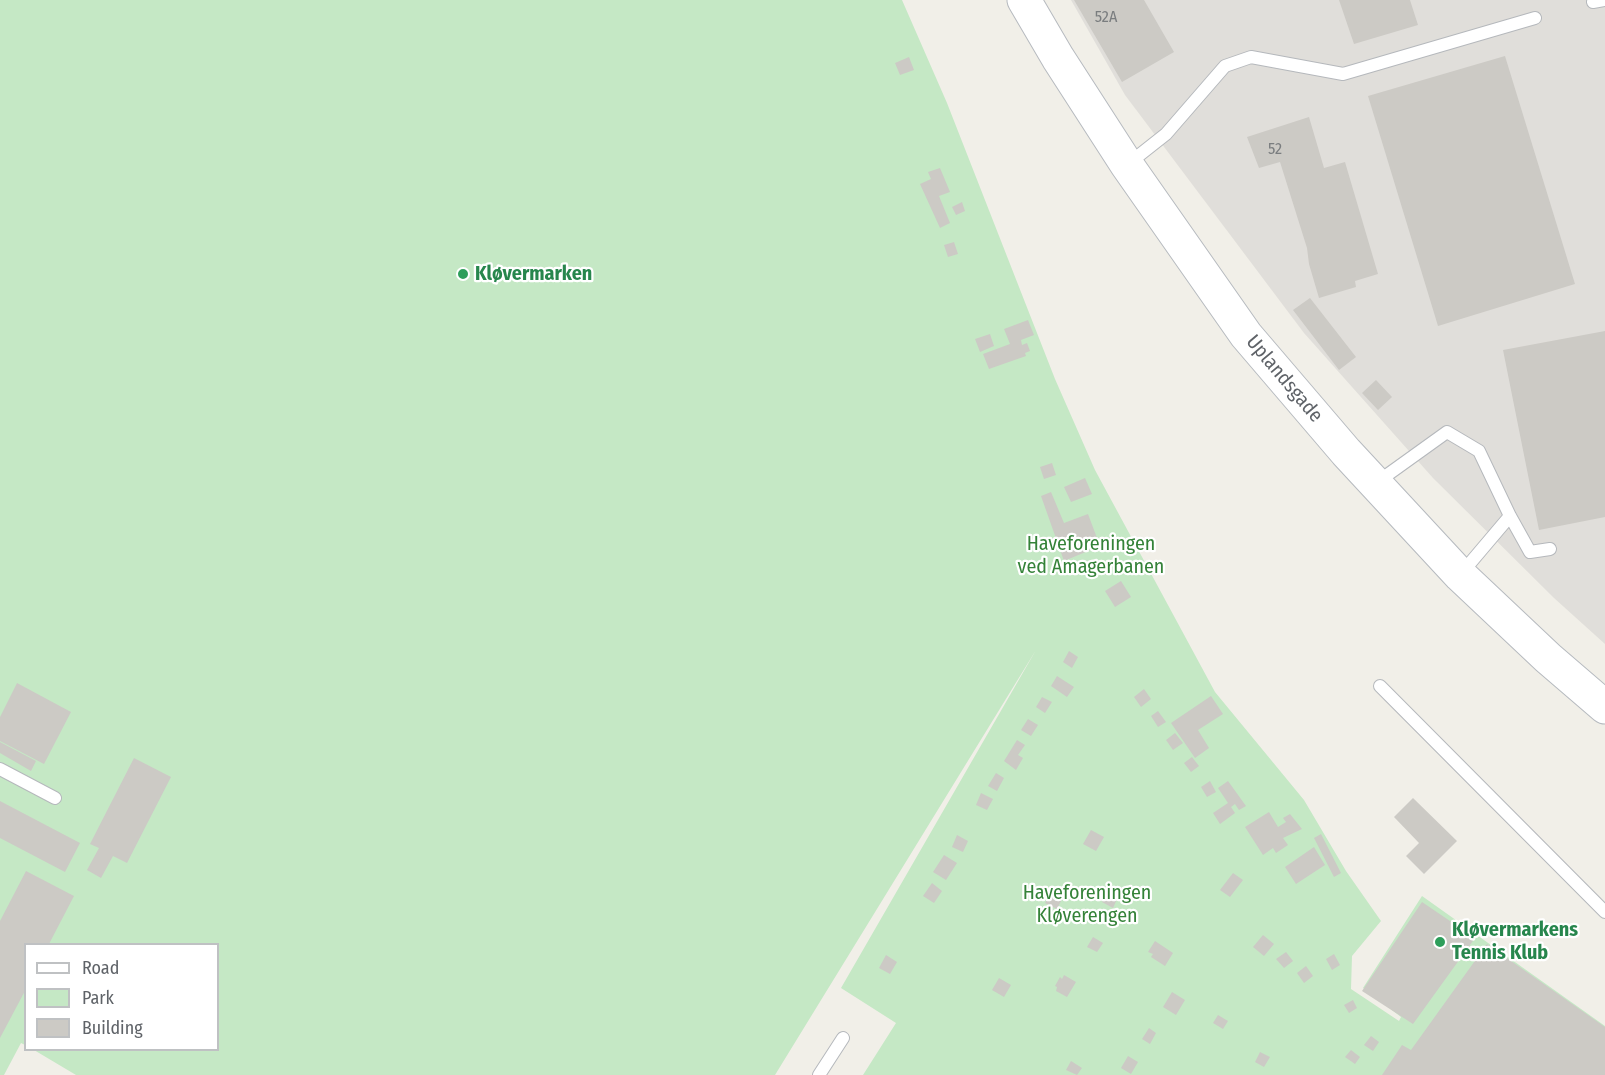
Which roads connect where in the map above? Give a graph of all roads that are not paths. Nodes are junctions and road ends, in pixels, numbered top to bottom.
1 (1024, 0) edge
2 (1535, 18) dead end
3 (1127, 165) junction
4 (1375, 483) junction
5 (1510, 516) junction
6 (1550, 549) dead end
7 (1460, 575) junction
8 (1380, 686) dead end
9 (1605, 707) edge
10 (0, 769) edge
11 (55, 798) dead end
12 (1605, 912) edge
13 (843, 1038) dead end
14 (819, 1075) edge

1 - 3 street, Uplandsgade
2 - 3 lane
3 - 4 street, Uplandsgade
4 - 5 lane
4 - 7 street, Uplandsgade
5 - 6 lane
5 - 7 lane
7 - 9 street, Uplandsgade
8 - 12 lane
10 - 11 lane
13 - 14 lane

